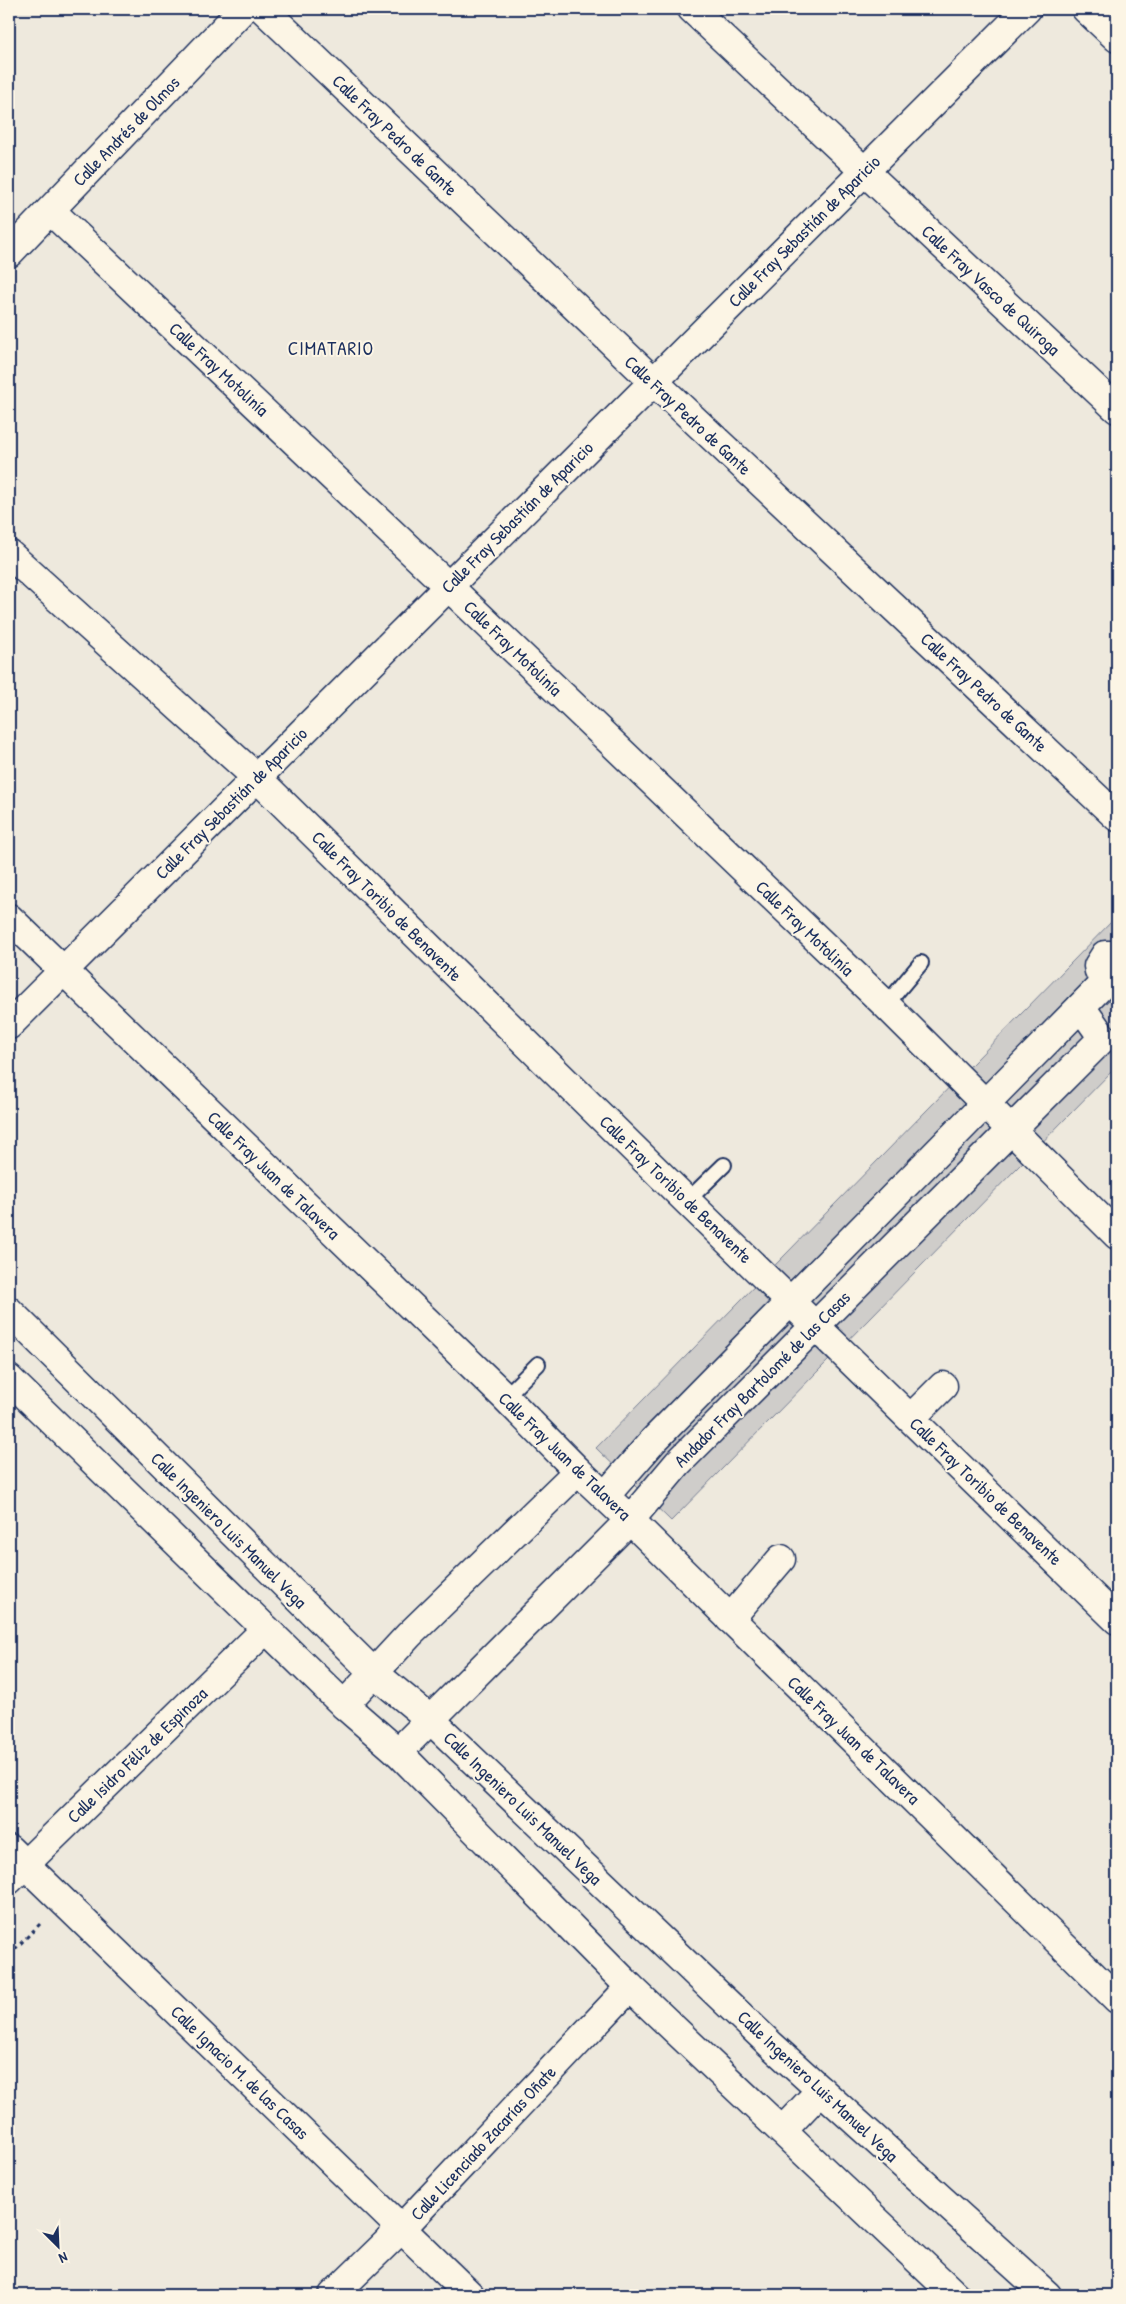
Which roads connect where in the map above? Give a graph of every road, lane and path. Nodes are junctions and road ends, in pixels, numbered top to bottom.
1 (243, 9) edge
2 (263, 9) edge
3 (692, 9) edge
4 (1027, 9) edge
5 (1086, 9) edge
6 (1117, 38) edge
7 (865, 170) junction
8 (51, 211) junction
9 (9, 253) edge
10 (653, 382) junction
11 (1117, 409) edge
12 (9, 554) edge
13 (448, 586) junction
14 (256, 778) junction
15 (1117, 817) edge
16 (9, 918) edge
17 (1117, 954) edge
18 (921, 963) dead end
19 (63, 970) junction
20 (1112, 979) edge
21 (886, 1005) junction
22 (1080, 1007) junction
23 (9, 1025) edge
24 (986, 1104) junction
25 (1011, 1130) junction
26 (724, 1165) dead end
27 (687, 1201) junction
28 (1115, 1229) edge
29 (791, 1301) junction
30 (9, 1312) edge
31 (815, 1326) junction
32 (538, 1364) dead end
33 (9, 1379) edge
34 (943, 1386) dead end
35 (505, 1398) junction
36 (912, 1417) junction
37 (578, 1471) junction
38 (604, 1496) junction
39 (630, 1520) junction
40 (781, 1559) dead end
41 (730, 1619) junction
42 (1117, 1620) edge
43 (266, 1629) junction
44 (373, 1672) junction
45 (344, 1705) junction
46 (431, 1720) junction
47 (398, 1752) junction
48 (14, 1864) edge
49 (64, 1901) junction
50 (9, 1955) edge
51 (630, 1987) junction
52 (1117, 1999) edge
53 (821, 2090) junction
54 (782, 2131) junction
55 (401, 2229) junction
56 (333, 2295) edge
57 (470, 2295) edge
58 (954, 2295) edge
59 (1046, 2295) edge

1 - 8 street, Calle Andrés de Olmos
2 - 10 street, Calle Fray Pedro de Gante
3 - 7 street, Calle Fray Vasco de Quiroga
4 - 7 street, Calle Fray Sebastián de Aparicio
5 - 6 street
7 - 10 street, Calle Fray Sebastián de Aparicio
7 - 11 street, Calle Fray Vasco de Quiroga
8 - 9 street, Calle Andrés de Olmos
8 - 13 street, Calle Fray Motolinía
10 - 13 street, Calle Fray Sebastián de Aparicio
10 - 15 street, Calle Fray Pedro de Gante
12 - 14 street, Calle Fray Toribio de Benavente
13 - 14 street, Calle Fray Sebastián de Aparicio
13 - 21 street, Calle Fray Motolinía
14 - 19 street, Calle Fray Sebastián de Aparicio
14 - 27 street, Calle Fray Toribio de Benavente
16 - 19 street, Calle Fray Juan de Talavera
17 - 20 street, Andador Fray Bartolomé de las Casas
18 - 21 lane
19 - 23 street, Calle Fray Sebastián de Aparicio
19 - 35 street, Calle Fray Juan de Talavera
20 - 22 street, Andador Fray Bartolomé de las Casas
21 - 24 street, Calle Fray Motolinía
22 - 24 street, Andador Fray Bartolomé de las Casas
22 - 25 street, Andador Fray Bartolomé de las Casas
24 - 25 street, Calle Fray Motolinía
24 - 29 street, Andador Fray Bartolomé de las Casas
25 - 28 street, Calle Fray Motolinía
25 - 31 street, Andador Fray Bartolomé de las Casas
26 - 27 lane
27 - 29 street, Calle Fray Toribio de Benavente
29 - 31 street, Calle Fray Toribio de Benavente
29 - 38 street, Andador Fray Bartolomé de las Casas
30 - 44 street, Calle Ingeniero Luis Manuel Vega
31 - 36 street, Calle Fray Toribio de Benavente
31 - 39 street, Andador Fray Bartolomé de las Casas
32 - 35 lane
33 - 43 street
34 - 36 street
35 - 37 street, Calle Fray Juan de Talavera
36 - 42 street, Calle Fray Toribio de Benavente
37 - 38 street, Calle Fray Juan de Talavera
37 - 44 street
38 - 39 street, Calle Fray Juan de Talavera
39 - 41 street, Calle Fray Juan de Talavera
39 - 46 street, Andador Fray Bartolomé de las Casas
40 - 41 street
41 - 52 street, Calle Fray Juan de Talavera
43 - 45 street
43 - 48 street, Calle Isidro Féliz de Espinoza
44 - 45 street
44 - 46 street, Calle Ingeniero Luis Manuel Vega
45 - 47 street
46 - 47 street, Andador Fray Bartolomé de las Casas
46 - 53 street, Calle Ingeniero Luis Manuel Vega
47 - 51 street
48 - 49 street, Calle Ignacio M. de las Casas
49 - 50 path
49 - 55 street, Calle Ignacio M. de las Casas
51 - 54 street
51 - 55 street, Calle Licenciado Zacarías Oñate
53 - 54 street
53 - 59 street, Calle Ingeniero Luis Manuel Vega
54 - 58 street
55 - 56 street, Calle Licenciado Zacarías Oñate
55 - 57 street, Calle Ignacio M. de las Casas

